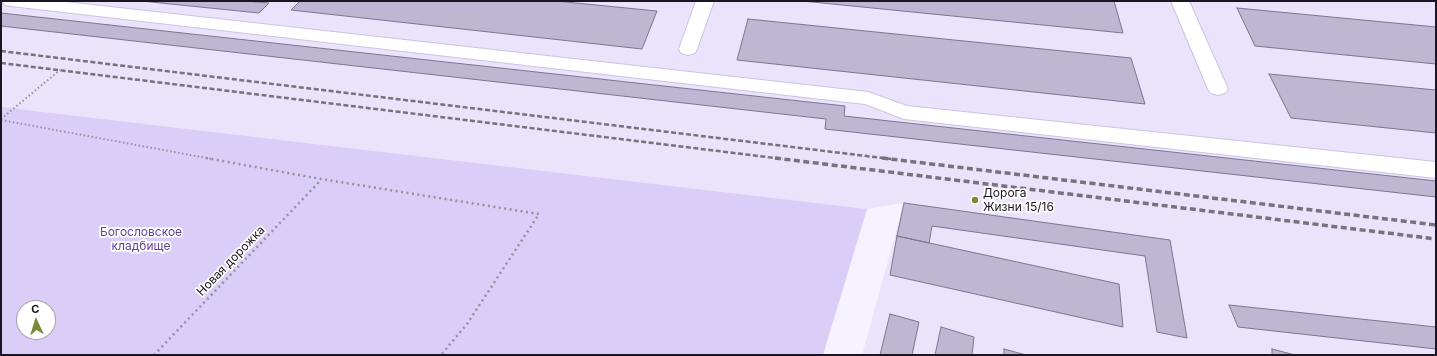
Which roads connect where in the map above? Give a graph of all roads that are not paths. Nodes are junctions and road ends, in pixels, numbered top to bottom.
1 (11, 1) edge
2 (705, 1) edge
3 (1180, 1) edge
4 (688, 49) dead end
5 (1218, 89) dead end
6 (1436, 170) edge

1 - 6 lane
2 - 4 lane
3 - 5 lane

